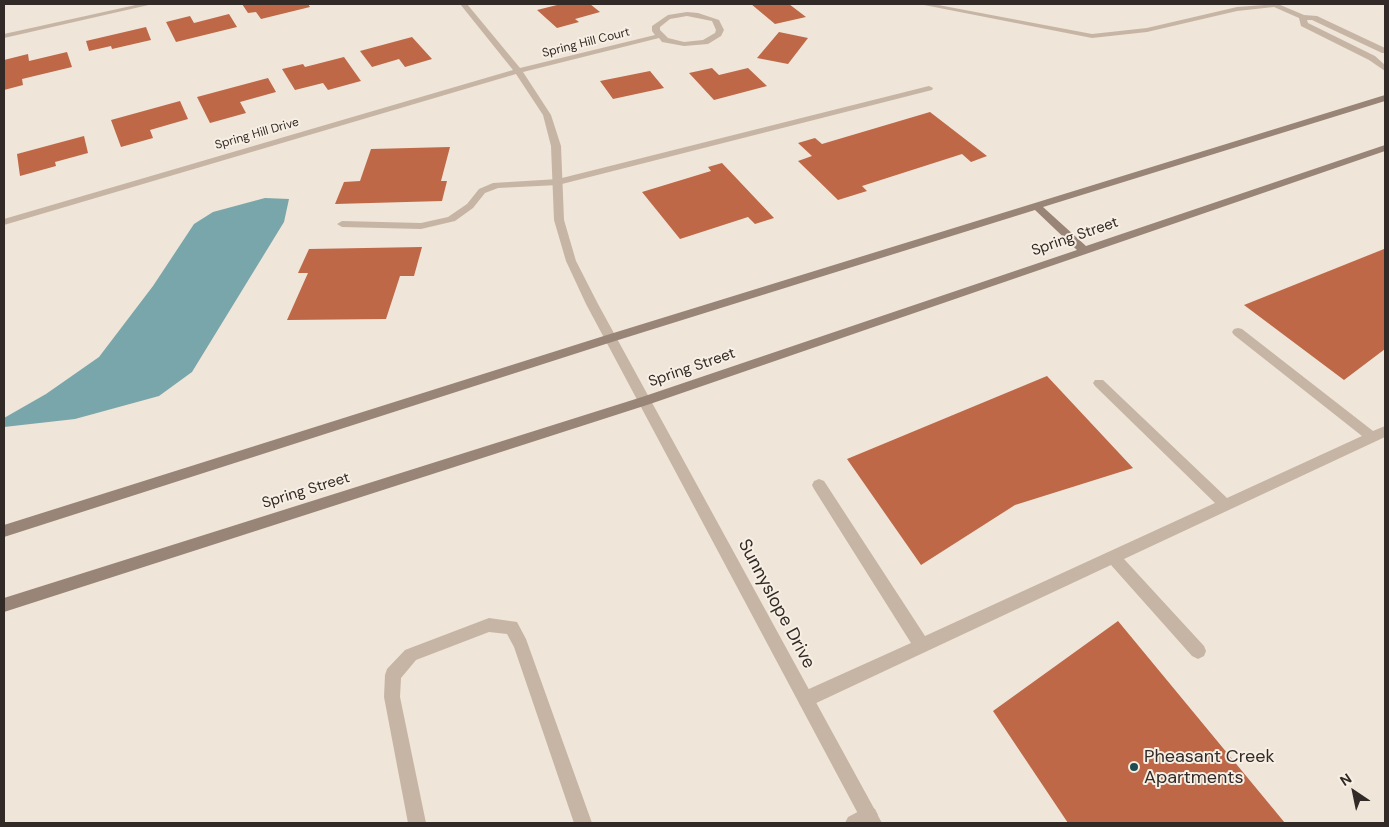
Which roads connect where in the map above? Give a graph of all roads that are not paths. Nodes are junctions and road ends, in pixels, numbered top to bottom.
1 (149, 4) edge
2 (463, 4) edge
3 (923, 4) edge
4 (1261, 5) edge
5 (1303, 16) junction
6 (4, 36) edge
7 (659, 36) junction
8 (1385, 51) edge
9 (1385, 69) edge
10 (518, 71) junction
11 (929, 88) dead end
12 (1385, 98) edge
13 (1385, 148) edge
14 (558, 182) junction
15 (1036, 206) junction
16 (4, 222) edge
17 (342, 224) dead end
18 (1084, 250) junction
19 (1238, 332) dead end
20 (611, 338) junction
21 (1099, 383) dead end
22 (646, 401) junction
23 (1379, 434) edge
24 (819, 485) dead end
25 (1226, 505) junction
26 (4, 531) edge
27 (1113, 557) junction
28 (4, 605) edge
29 (922, 646) junction
30 (1198, 651) dead end
31 (806, 699) junction
32 (865, 821) edge
33 (417, 823) edge
34 (583, 823) edge

1 - 6 street
2 - 10 street, Sunnyslope Drive
3 - 4 street
4 - 5 street
5 - 8 street
5 - 9 street
7 - 7 street
7 - 10 street, Spring Hill Court
10 - 14 street, Sunnyslope Drive
10 - 16 street, Spring Hill Drive
11 - 14 street
12 - 15 main road
13 - 18 main road, Spring Street
14 - 17 street
14 - 20 street, Sunnyslope Drive
15 - 18 main road
15 - 20 main road
18 - 22 main road, Spring Street
19 - 23 street
20 - 22 street, Sunnyslope Drive
20 - 26 main road
21 - 25 street
22 - 28 main road, Spring Street
22 - 31 street, Sunnyslope Drive
23 - 25 street
24 - 29 street
25 - 27 street
27 - 29 street
27 - 30 street
29 - 31 street
31 - 32 street, Sunnyslope Drive
33 - 34 street

